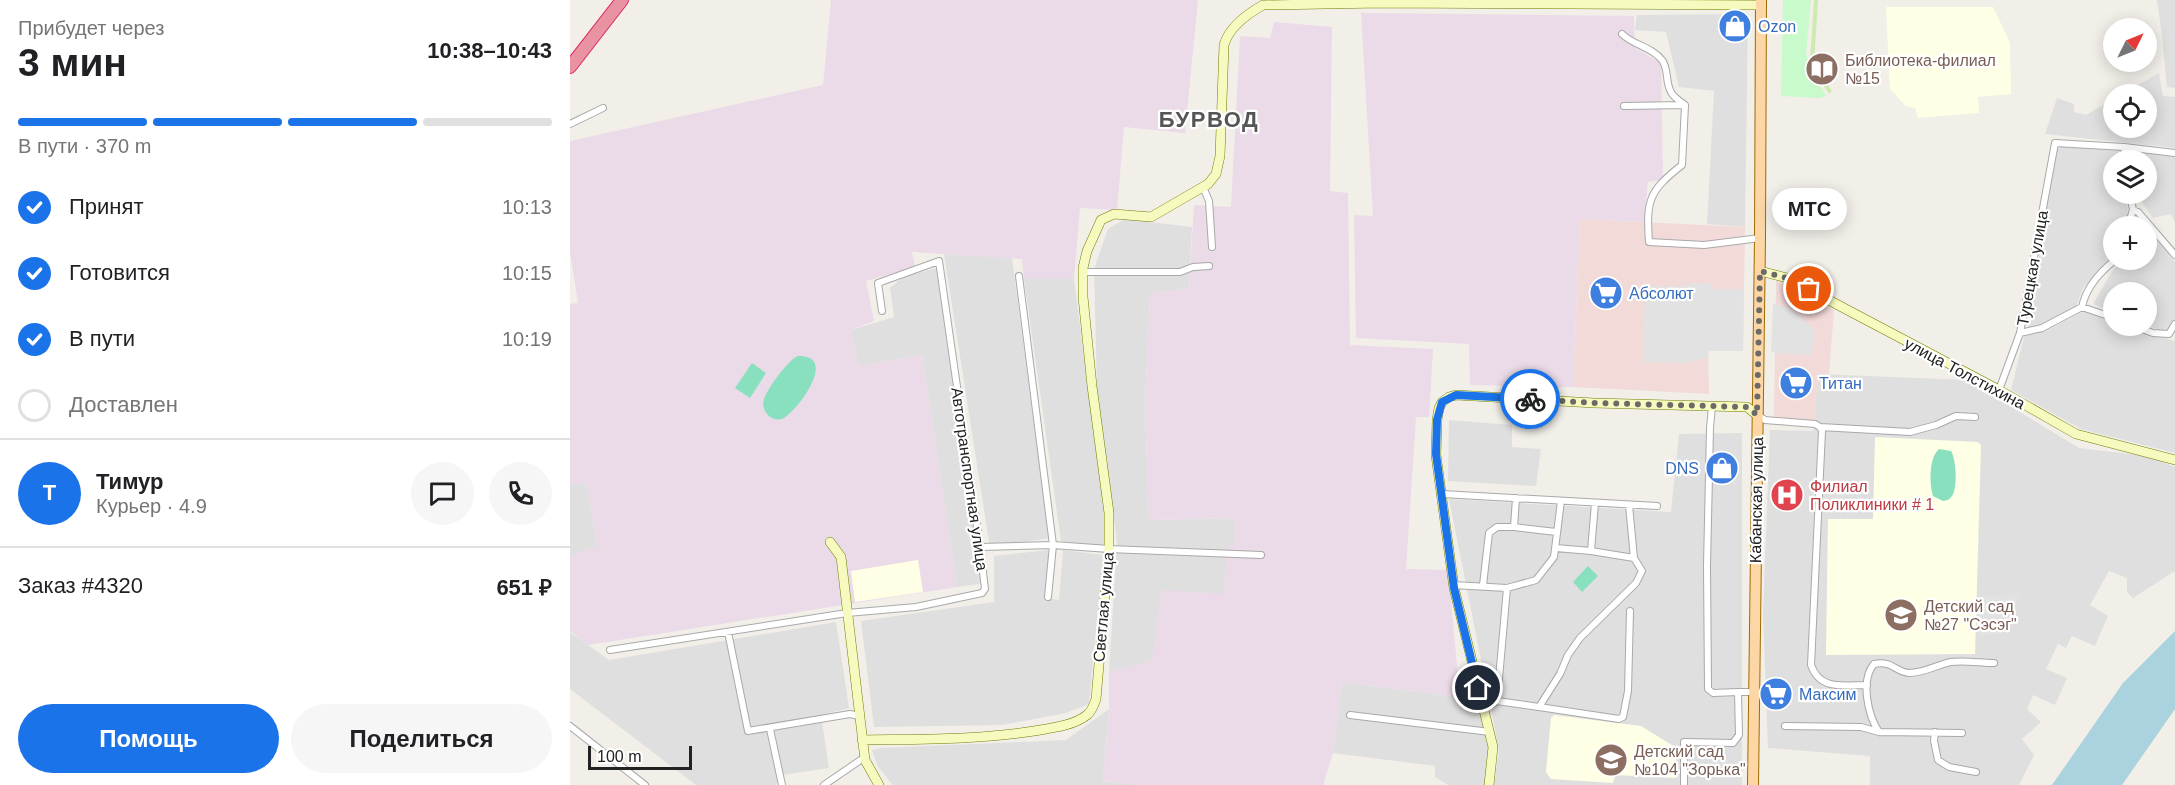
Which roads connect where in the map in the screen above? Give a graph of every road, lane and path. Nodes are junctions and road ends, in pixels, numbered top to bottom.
1 (622, 0) edge
2 (1761, 2) edge
3 (1622, 34) dead end
4 (570, 66) edge
5 (1685, 105) junction
6 (1624, 106) dead end
7 (603, 108) dead end
8 (570, 124) edge
9 (2124, 147) junction
10 (2124, 150) edge
11 (2175, 153) edge
12 (1203, 187) junction
13 (2132, 204) edge
14 (2133, 210) junction
15 (2131, 216) edge
16 (1760, 238) junction
17 (1212, 247) dead end
18 (2175, 255) edge
19 (1209, 266) dead end
20 (1083, 270) junction
21 (2104, 270) edge
22 (1760, 271) junction
23 (1019, 276) dead end
24 (2082, 307) junction
25 (882, 311) dead end
26 (2103, 314) edge
27 (2175, 324) edge
28 (2157, 332) edge
29 (2020, 333) junction
30 (1999, 390) junction
31 (1712, 406) junction
32 (1757, 415) junction
33 (1975, 417) dead end
34 (1820, 427) junction
35 (2175, 460) edge
36 (1442, 494) junction
37 (1516, 498) junction
38 (1561, 501) junction
39 (1595, 503) junction
40 (1629, 505) junction
41 (1656, 506) dead end
42 (1514, 527) junction
43 (1556, 532) junction
44 (830, 542) dead end
45 (1053, 545) junction
46 (980, 547) junction
47 (1556, 548) junction
48 (1109, 549) junction
49 (1591, 551) junction
50 (1261, 555) dead end
51 (1634, 558) junction
52 (1453, 585) junction
53 (1483, 585) junction
54 (1507, 588) junction
55 (1048, 597) dead end
56 (1630, 611) dead end
57 (847, 613) junction
58 (728, 632) junction
59 (610, 650) dead end
60 (1994, 663) dead end
61 (1867, 685) junction
62 (1738, 692) junction
63 (1754, 693) junction
64 (1497, 701) junction
65 (1539, 707) junction
66 (1483, 710) junction
67 (859, 716) junction
68 (1350, 716) dead end
69 (570, 726) edge
70 (1785, 726) dead end
71 (770, 729) junction
72 (1490, 732) junction
73 (1879, 732) junction
74 (1935, 732) junction
75 (1962, 733) dead end
76 (862, 740) junction
77 (865, 757) junction
78 (1976, 772) dead end
79 (645, 785) edge
80 (782, 785) edge
81 (824, 785) edge
82 (879, 785) edge
83 (1489, 785) edge
84 (1684, 785) edge
85 (1753, 785) edge

1 - 4 highway
2 - 12 street
2 - 16 main road, Кабанская улица
3 - 5 street
5 - 6 street
5 - 16 street
7 - 8 street
9 - 10 street
9 - 11 street
9 - 29 street, Турецкая улица
12 - 17 street
12 - 20 street, Светлая улица
13 - 14 street
14 - 15 street
14 - 18 street
16 - 22 main road, Кабанская улица
19 - 20 street
20 - 48 street, Светлая улица
21 - 24 street
22 - 30 street, улица Толстихина
22 - 32 main road, Кабанская улица
23 - 45 street
24 - 26 street
24 - 29 street
25 - 46 street, Автотранспортная улица
27 - 28 street
29 - 30 street, Турецкая улица
30 - 35 street, улица Толстихина
31 - 32 street
31 - 36 street
31 - 62 street
32 - 34 street
32 - 63 main road, Кабанская улица
33 - 34 street
34 - 61 street
36 - 37 street
36 - 52 street
37 - 38 street
37 - 42 street
38 - 39 street
38 - 43 street
39 - 40 street
39 - 49 street
40 - 41 street
40 - 51 street
42 - 43 street
42 - 53 street
43 - 47 street
44 - 57 street
45 - 46 street
45 - 48 street
45 - 55 street
46 - 57 street, Автотранспортная улица
47 - 49 street
47 - 54 street
48 - 50 street
48 - 76 street, Светлая улица
49 - 51 street
51 - 65 street
52 - 53 street
52 - 66 street
53 - 54 street
54 - 64 street
56 - 65 street
57 - 58 street, Автотранспортная улица
57 - 67 street
58 - 59 street, Автотранспортная улица
58 - 71 street
60 - 61 street
61 - 73 street
62 - 63 street
62 - 84 street
63 - 85 main road, Кабанская улица
64 - 65 street
64 - 66 street
66 - 72 street
67 - 71 street
67 - 76 street
68 - 72 street
69 - 79 street
70 - 73 street
71 - 80 street
72 - 83 street
73 - 74 street
74 - 75 street
74 - 78 street
76 - 77 street
77 - 81 street
77 - 82 street

